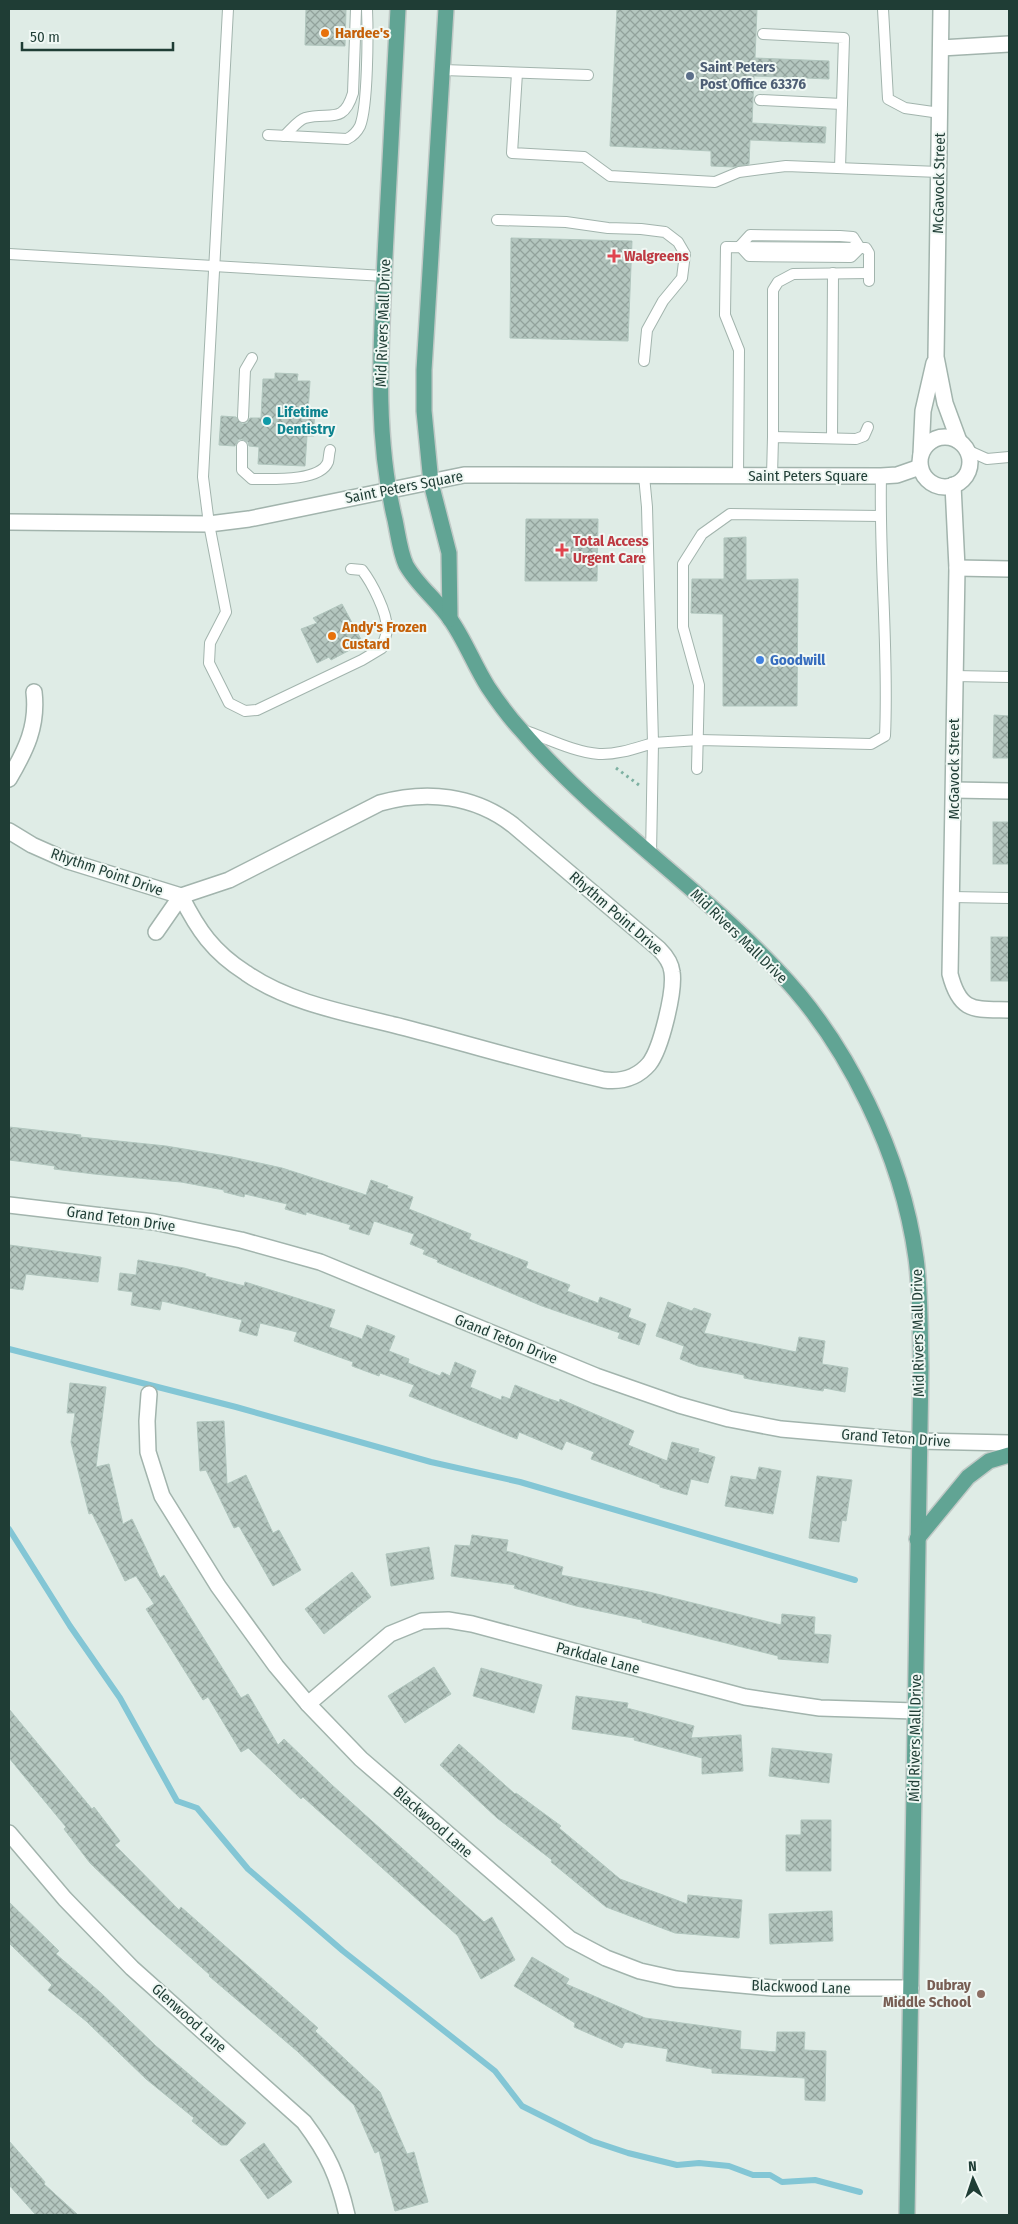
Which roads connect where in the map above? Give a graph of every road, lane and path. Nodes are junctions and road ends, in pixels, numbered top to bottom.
1 (228, 9) edge
2 (356, 9) edge
3 (367, 9) edge
4 (398, 9) edge
5 (446, 9) edge
6 (883, 9) edge
7 (941, 9) edge
8 (763, 34) dead end
9 (1009, 44) edge
10 (941, 48) junction
11 (443, 70) junction
12 (517, 73) junction
13 (588, 75) dead end
14 (760, 100) dead end
15 (842, 104) junction
16 (940, 113) junction
17 (268, 135) dead end
18 (284, 136) junction
19 (840, 168) junction
20 (939, 172) junction
21 (497, 220) dead end
22 (740, 246) junction
23 (860, 248) junction
24 (9, 254) edge
25 (215, 266) junction
26 (833, 273) junction
27 (384, 276) junction
28 (936, 357) junction
29 (252, 358) dead end
30 (644, 362) dead end
31 (243, 418) dead end
32 (868, 427) dead end
33 (773, 437) junction
34 (832, 438) junction
35 (242, 446) dead end
36 (963, 446) junction
37 (330, 450) dead end
38 (1009, 458) edge
39 (921, 462) junction
40 (644, 476) junction
41 (738, 476) junction
42 (772, 476) junction
43 (881, 476) junction
44 (431, 483) junction
45 (953, 485) junction
46 (388, 491) junction
47 (880, 516) junction
48 (9, 522) edge
49 (209, 524) junction
50 (957, 568) junction
51 (351, 569) dead end
52 (1009, 569) edge
53 (450, 619) junction
54 (954, 676) junction
55 (1009, 677) edge
56 (34, 692) dead end
57 (519, 728) junction
58 (699, 740) junction
59 (653, 743) junction
60 (613, 766) dead end
61 (697, 769) dead end
62 (9, 779) edge
63 (639, 785) dead end
64 (954, 790) junction
65 (1009, 791) edge
66 (9, 831) edge
67 (651, 855) junction
68 (181, 896) junction
69 (951, 897) junction
70 (1009, 898) edge
71 (156, 932) dead end
72 (1009, 1010) edge
73 (9, 1205) edge
74 (149, 1394) dead end
75 (919, 1441) junction
76 (1009, 1443) edge
77 (1009, 1455) edge
78 (917, 1539) junction
79 (308, 1704) junction
80 (915, 1711) junction
81 (9, 1832) edge
82 (911, 1988) junction
83 (347, 2215) edge
84 (907, 2215) edge

1 - 25 lane
2 - 18 lane
3 - 18 lane
4 - 27 main road, Mid Rivers Mall Drive
5 - 11 main road, Mid Rivers Mall Drive
6 - 16 lane
7 - 10 street, McGavock Street
8 - 15 lane
9 - 10 street
10 - 16 street, McGavock Street
11 - 12 lane
11 - 44 main road, Mid Rivers Mall Drive
12 - 13 lane
12 - 19 lane
14 - 15 lane
15 - 19 lane
16 - 20 street, McGavock Street
17 - 18 lane
19 - 20 lane
20 - 28 street, McGavock Street
21 - 30 lane
22 - 23 lane
22 - 23 lane
22 - 41 lane
23 - 26 lane
24 - 25 lane
25 - 27 lane
25 - 49 lane
26 - 33 lane
26 - 34 lane
27 - 46 main road, Mid Rivers Mall Drive
28 - 36 street, McGavock Street
28 - 39 street, McGavock Street
29 - 31 lane
32 - 34 lane
33 - 34 lane
33 - 42 lane
35 - 37 lane
36 - 38 lane
36 - 39 street
36 - 45 street
39 - 43 street, Saint Peters Square
39 - 45 street
40 - 41 street, Saint Peters Square
40 - 44 street, Saint Peters Square
40 - 59 lane
41 - 42 street, Saint Peters Square
42 - 43 street, Saint Peters Square
43 - 47 lane
44 - 46 street, Saint Peters Square
44 - 53 main road, Mid Rivers Mall Drive
45 - 50 street, McGavock Street
46 - 49 street, Saint Peters Square
46 - 53 main road, Mid Rivers Mall Drive
47 - 58 lane
47 - 58 lane
48 - 49 street, Saint Peters Square
49 - 51 lane
50 - 52 street
50 - 54 street, McGavock Street
53 - 57 main road, Mid Rivers Mall Drive
54 - 55 lane
54 - 64 street, McGavock Street
56 - 62 street
57 - 59 lane
57 - 67 main road, Mid Rivers Mall Drive
58 - 59 lane
58 - 61 lane
59 - 67 lane
60 - 63 path
64 - 65 street
64 - 69 street, McGavock Street
66 - 68 street, Rhythm Point Drive
67 - 75 main road, Mid Rivers Mall Drive
68 - 68 street, Rhythm Point Drive
68 - 71 street
69 - 70 lane
69 - 72 street, McGavock Street
73 - 75 street, Grand Teton Drive
74 - 79 street, Blackwood Lane
75 - 76 street, Grand Teton Drive
75 - 78 main road, Mid Rivers Mall Drive
77 - 78 main road
78 - 80 main road, Mid Rivers Mall Drive
79 - 80 street, Parkdale Lane
79 - 82 street, Blackwood Lane
80 - 82 main road, Mid Rivers Mall Drive
81 - 83 street, Glenwood Lane
82 - 84 main road, Mid Rivers Mall Drive

